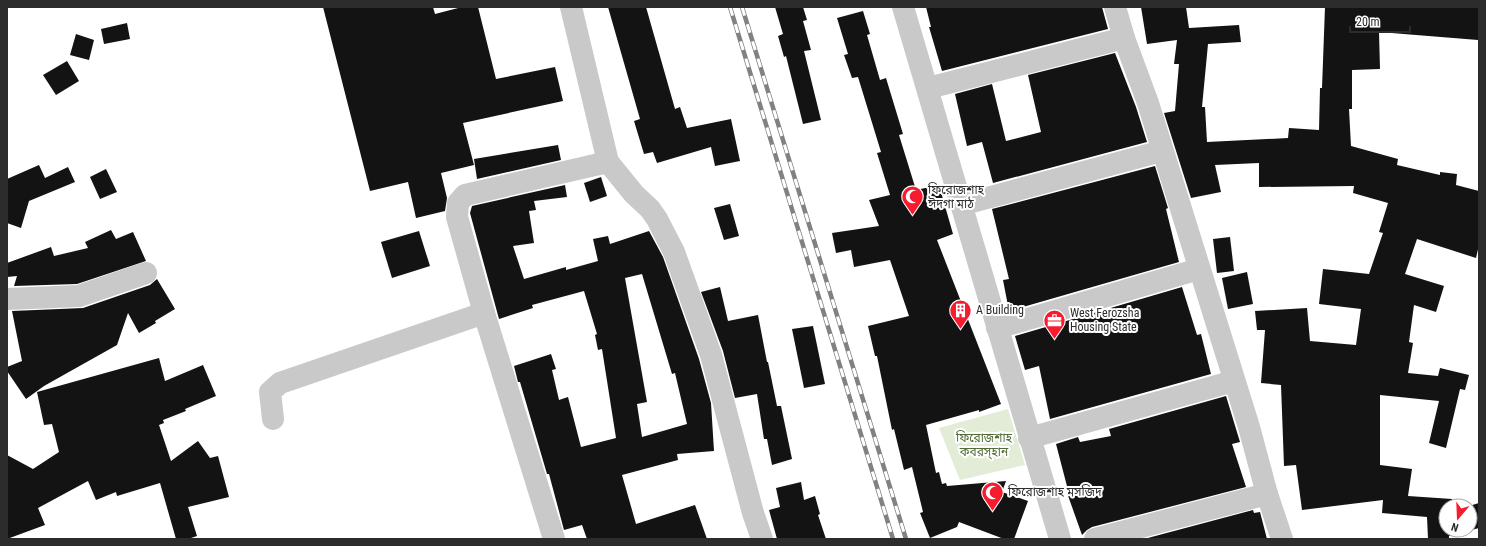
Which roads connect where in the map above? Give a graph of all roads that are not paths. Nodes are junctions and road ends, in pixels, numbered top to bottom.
1 (571, 7) edge
2 (903, 7) edge
3 (1115, 7) edge
4 (1124, 38) junction
5 (928, 88) junction
6 (1162, 151) junction
7 (608, 162) junction
8 (961, 205) junction
9 (1199, 269) junction
10 (146, 273) dead end
11 (7, 299) edge
12 (484, 313) junction
13 (997, 328) junction
14 (1234, 381) junction
15 (272, 419) dead end
16 (1029, 438) junction
17 (1267, 494) junction
18 (554, 539) edge
19 (762, 539) edge
20 (1060, 539) edge
21 (1095, 539) edge
22 (1282, 539) edge

1 - 7 street
2 - 5 street
3 - 4 street
4 - 5 street
4 - 6 street
5 - 8 street
6 - 8 street
6 - 9 street
7 - 12 street
7 - 19 street
8 - 13 street
9 - 13 street
9 - 14 street
10 - 11 street
12 - 15 street
12 - 18 street
13 - 16 street
14 - 16 street
14 - 17 street
16 - 20 street
17 - 21 street
17 - 22 street

